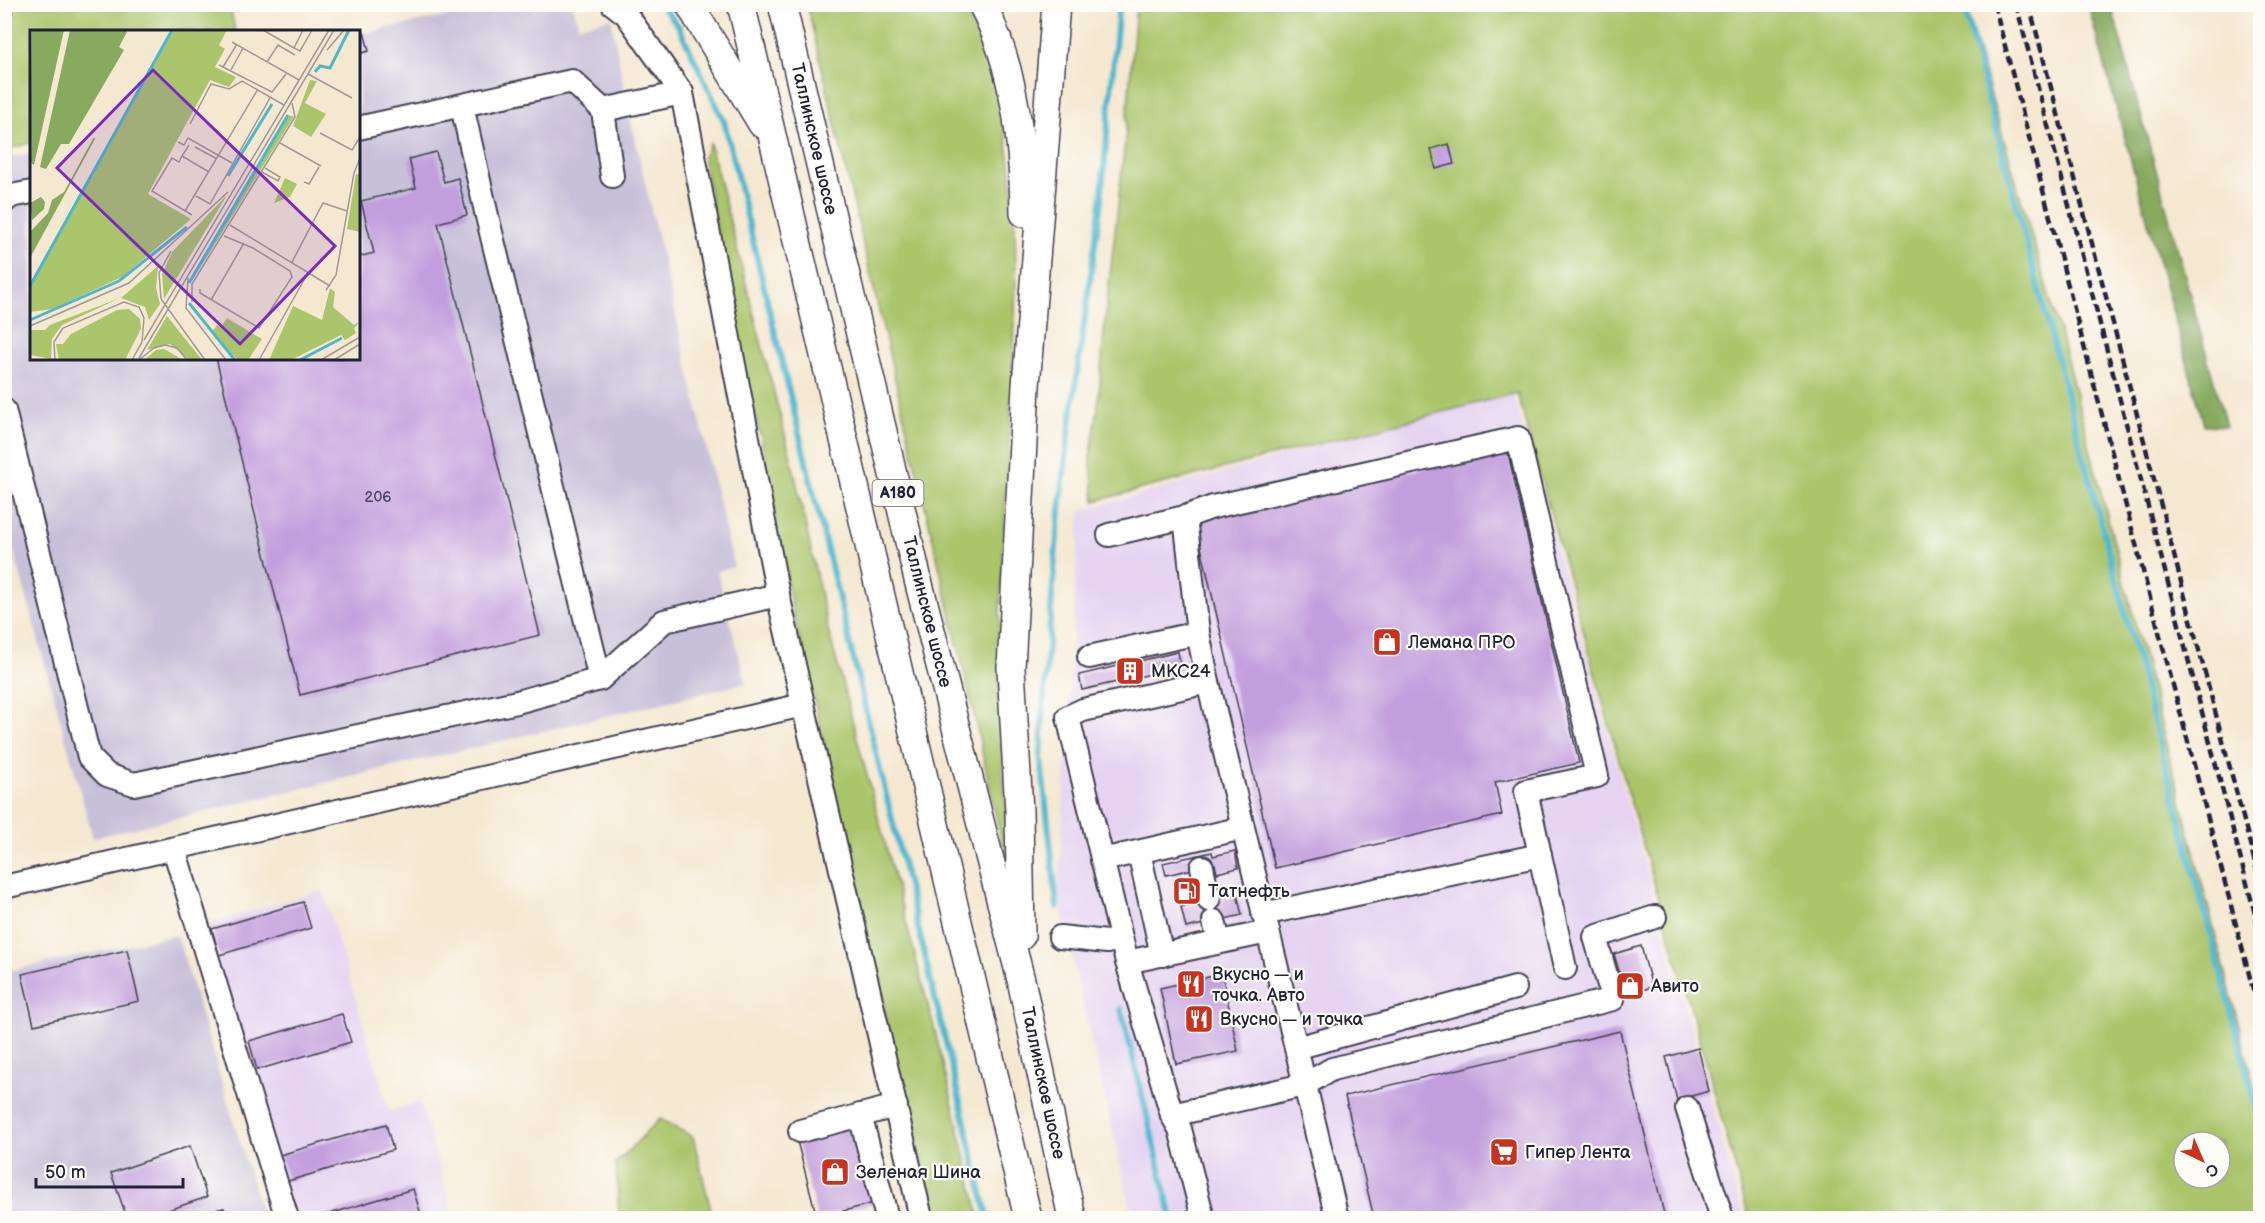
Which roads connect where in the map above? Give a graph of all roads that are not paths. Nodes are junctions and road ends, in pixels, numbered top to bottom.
1 (613, 4) edge
2 (689, 4) edge
3 (741, 4) edge
4 (782, 4) edge
5 (982, 4) edge
6 (1056, 4) edge
7 (682, 93) junction
8 (462, 106) junction
9 (603, 110) junction
10 (360, 128) edge
11 (777, 150) junction
12 (612, 176) dead end
13 (30, 192) edge
14 (4, 202) edge
15 (1026, 386) junction
16 (4, 410) edge
17 (1185, 517) junction
18 (1109, 535) dead end
19 (778, 595) junction
20 (1198, 633) junction
21 (1089, 657) dead end
22 (600, 679) junction
23 (1208, 682) junction
24 (803, 705) junction
25 (1243, 828) junction
26 (174, 849) junction
27 (1139, 852) junction
28 (1199, 854) junction
29 (1540, 855) junction
30 (1102, 860) junction
31 (5, 885) edge
32 (1655, 918) dead end
33 (1214, 921) junction
34 (1266, 923) junction
35 (1060, 937) dead end
36 (1121, 939) junction
37 (1162, 955) junction
38 (1127, 962) junction
39 (1565, 968) dead end
40 (1021, 980) junction
41 (1515, 988) dead end
42 (1296, 1048) junction
43 (1305, 1085) junction
44 (896, 1106) junction
45 (1687, 1108) dead end
46 (860, 1115) junction
47 (1172, 1115) junction
48 (800, 1131) dead end
49 (921, 1216) edge
50 (287, 1218) edge
51 (887, 1218) edge
52 (898, 1218) edge
53 (1028, 1218) edge
54 (1072, 1218) edge
55 (1203, 1218) edge
56 (1337, 1218) edge
57 (1722, 1218) edge

1 - 7 street
2 - 11 main road
3 - 11 main road
4 - 40 main road, Таллинское шоссе / A180
5 - 15 main road
6 - 15 main road
7 - 9 street
7 - 19 street
8 - 9 street
8 - 10 street
8 - 22 street
9 - 12 street
11 - 53 main road
13 - 14 street
15 - 40 main road
16 - 22 street
17 - 18 street
17 - 20 street
17 - 29 street
19 - 22 street
19 - 24 street
20 - 21 street
20 - 23 street
23 - 25 street
23 - 30 street
24 - 26 street
24 - 44 street
25 - 28 street
25 - 34 street
26 - 31 street
26 - 50 street
27 - 28 street
27 - 30 street
27 - 37 street
28 - 33 street
29 - 34 street
29 - 39 street
30 - 36 street
32 - 43 street
33 - 34 street
33 - 37 street
34 - 42 street
35 - 36 street
36 - 38 street
37 - 38 street
38 - 47 street
40 - 54 main road, Таллинское шоссе
41 - 42 street
42 - 43 street
43 - 47 street
43 - 56 street
44 - 46 street
44 - 49 street
45 - 57 street
46 - 48 street
46 - 51 street
47 - 55 street
49 - 52 street

